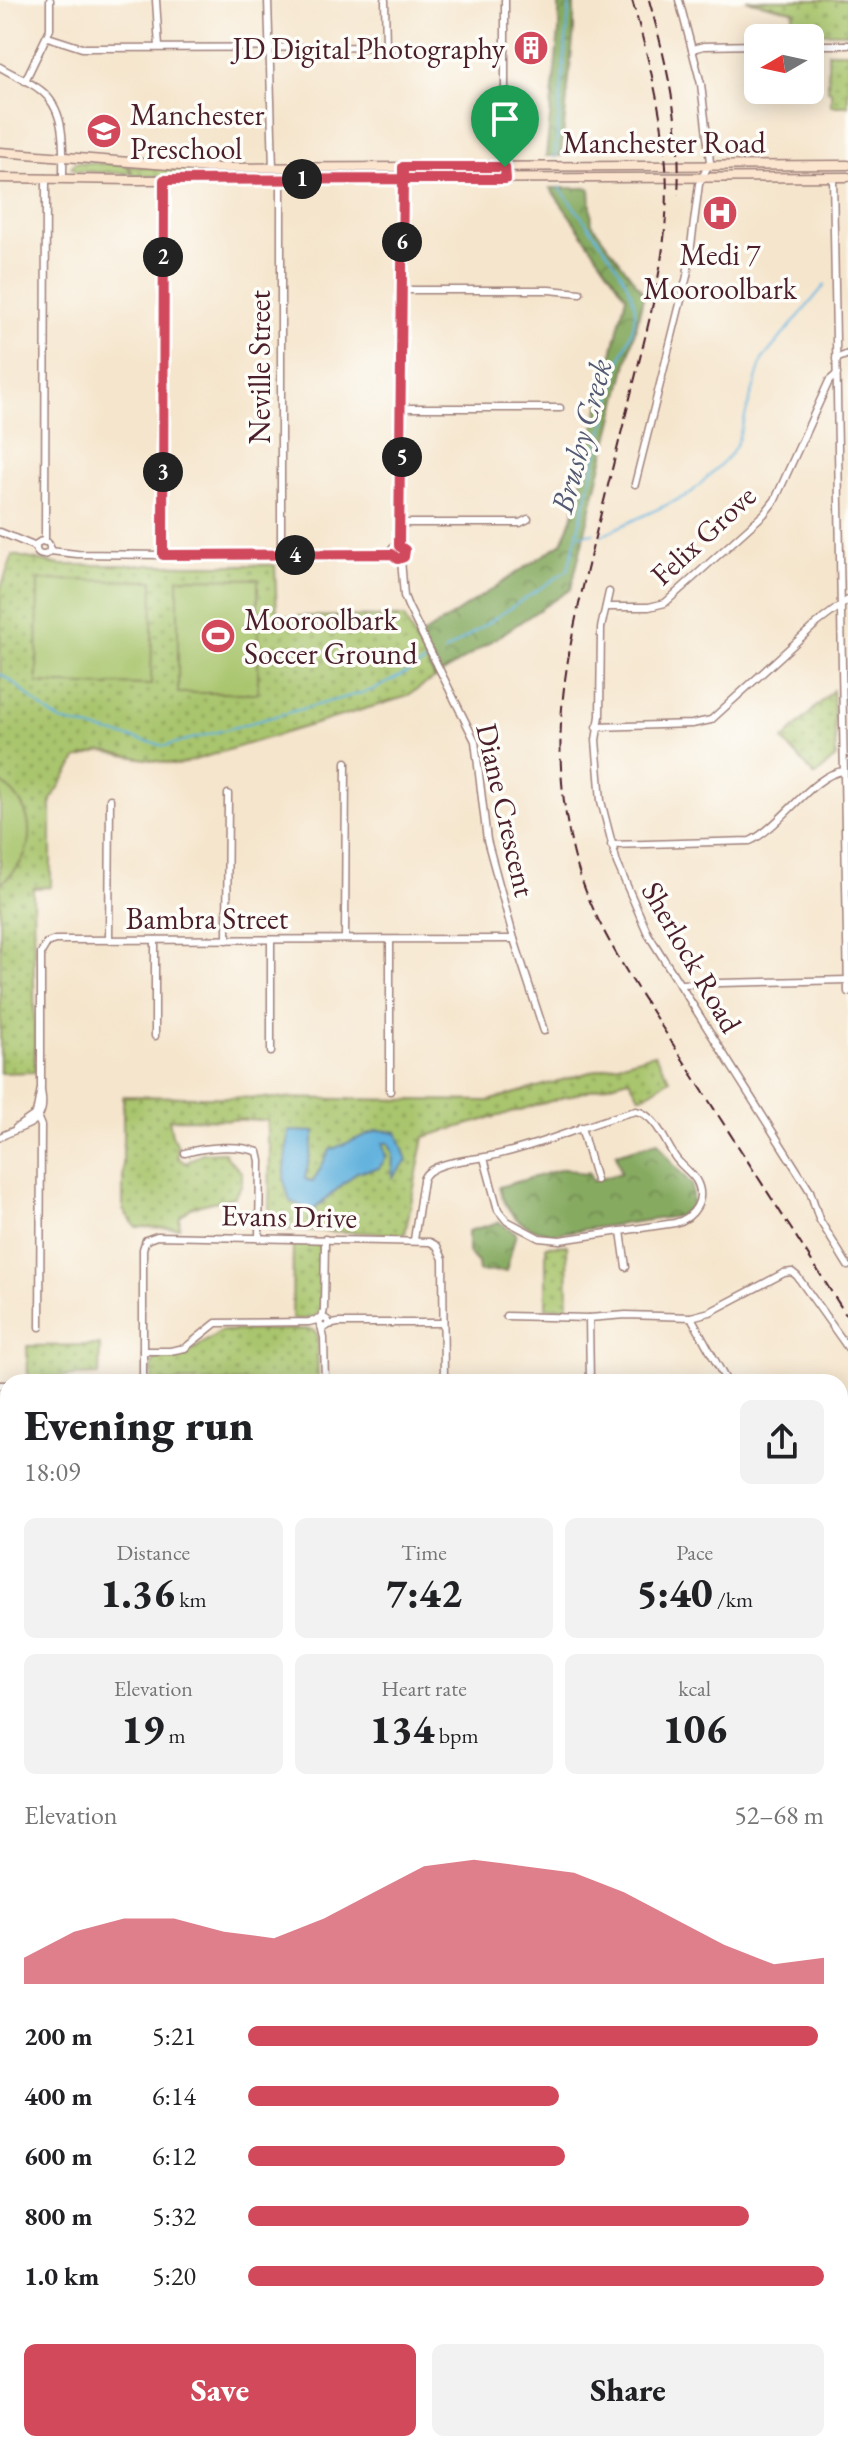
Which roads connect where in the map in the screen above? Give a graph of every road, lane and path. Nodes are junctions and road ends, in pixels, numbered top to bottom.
1 (50, 0) edge
2 (156, 0) edge
3 (268, 0) edge
4 (385, 0) edge
5 (505, 0) edge
6 (679, 0) edge
7 (48, 37) junction
8 (744, 45) edge
9 (824, 45) edge
10 (848, 45) edge
11 (159, 47) junction
12 (268, 47) junction
13 (386, 47) junction
14 (505, 47) junction
15 (692, 49) junction
16 (0, 67) edge
17 (25, 81) junction
18 (0, 152) edge
19 (63, 155) junction
20 (767, 165) junction
21 (848, 165) edge
22 (709, 166) junction
23 (403, 167) junction
24 (505, 167) junction
25 (273, 168) junction
26 (833, 177) junction
27 (848, 177) edge
28 (0, 178) edge
29 (46, 178) junction
30 (63, 178) junction
31 (702, 178) junction
32 (767, 178) junction
33 (403, 179) junction
34 (506, 179) junction
35 (164, 180) junction
36 (281, 180) junction
37 (402, 290) junction
38 (580, 293) dead end
39 (848, 354) edge
40 (836, 359) junction
41 (837, 374) junction
42 (837, 404) junction
43 (818, 405) junction
44 (402, 408) junction
45 (560, 408) dead end
46 (635, 484) dead end
47 (528, 519) dead end
48 (402, 523) junction
49 (0, 532) edge
50 (45, 542) junction
51 (399, 546) junction
52 (36, 547) junction
53 (50, 551) junction
54 (392, 554) junction
55 (163, 555) junction
56 (281, 555) junction
57 (401, 559) junction
58 (609, 592) dead end
59 (848, 600) edge
60 (840, 604) junction
61 (606, 607) junction
62 (596, 727) junction
63 (346, 762) dead end
64 (844, 771) junction
65 (228, 794) dead end
66 (110, 799) dead end
67 (611, 845) junction
68 (847, 923) edge
69 (345, 939) junction
70 (514, 939) junction
71 (109, 940) junction
72 (155, 940) junction
73 (227, 940) junction
74 (271, 940) junction
75 (390, 941) junction
76 (848, 980) edge
77 (680, 984) junction
78 (848, 992) edge
79 (544, 1031) dead end
80 (155, 1036) dead end
81 (271, 1052) dead end
82 (390, 1091) dead end
83 (37, 1116) junction
84 (581, 1127) junction
85 (0, 1137) edge
86 (185, 1153) dead end
87 (484, 1158) junction
88 (596, 1180) dead end
89 (621, 1231) junction
90 (259, 1238) junction
91 (325, 1239) junction
92 (414, 1240) junction
93 (848, 1266) edge
94 (626, 1267) dead end
95 (506, 1316) dead end
96 (691, 1317) junction
97 (589, 1318) junction
98 (324, 1322) junction
99 (443, 1323) junction
100 (40, 1327) dead end
101 (848, 1348) edge
102 (143, 1351) junction
103 (143, 1374) edge
104 (325, 1374) edge
105 (444, 1374) edge
106 (590, 1374) edge
107 (722, 1374) edge

1 - 7 street
2 - 11 street
3 - 12 street
4 - 13 street
5 - 14 street
6 - 15 street
7 - 11 street
7 - 17 street
8 - 15 street
9 - 10 street
11 - 12 street
12 - 13 street
12 - 25 street
13 - 14 street
14 - 24 street
15 - 22 street
16 - 17 street
17 - 19 street
18 - 19 main road, Manchester Road
19 - 25 main road, Manchester Road
19 - 30 street
20 - 21 main road, Manchester Road
20 - 22 main road, Manchester Road
20 - 32 main road
22 - 24 main road, Manchester Road
22 - 31 street
23 - 24 main road, Manchester Road
23 - 25 main road, Manchester Road
23 - 33 street
24 - 34 main road
26 - 27 main road, Manchester Road
26 - 32 main road, Manchester Road
26 - 40 street
28 - 29 main road, Manchester Road
29 - 30 main road, Manchester Road
29 - 50 street
30 - 35 main road, Manchester Road
31 - 32 main road, Manchester Road
31 - 34 main road, Manchester Road
31 - 46 street
33 - 34 main road, Manchester Road
33 - 36 main road, Manchester Road
33 - 37 street
35 - 36 main road, Manchester Road
35 - 55 street
36 - 56 street, Neville Street
37 - 38 street
37 - 44 street
39 - 40 street
40 - 41 street
41 - 42 street
41 - 43 street, Felix Grove
42 - 43 street
42 - 60 street
43 - 61 street, Felix Grove
44 - 45 street
44 - 48 street
47 - 48 street
48 - 51 street
49 - 52 street
50 - 52 street
50 - 53 street
51 - 54 street
51 - 57 street
52 - 53 street
53 - 55 street
54 - 56 street
54 - 57 street
55 - 56 street
57 - 70 street, Diane Crescent
58 - 61 street, Sherlock Road
59 - 60 street
60 - 62 street
60 - 64 street
61 - 62 street, Sherlock Road
62 - 67 street, Sherlock Road
63 - 69 street
64 - 67 street
64 - 68 street
65 - 73 street
66 - 71 street
67 - 77 street, Sherlock Road
68 - 76 street
69 - 74 street, Bambra Street
69 - 75 street, Bambra Street
70 - 75 street, Bambra Street
70 - 79 street, Diane Crescent
71 - 72 street, Bambra Street
71 - 83 street, Bambra Street
72 - 73 street, Bambra Street
72 - 80 street
73 - 74 street, Bambra Street
74 - 81 street
75 - 82 street
76 - 77 street
76 - 78 street
77 - 93 street, Sherlock Road
83 - 85 street
83 - 100 street, Bambra Street
84 - 87 street
84 - 88 street
84 - 89 street
86 - 90 street
87 - 89 street
87 - 92 street
89 - 94 street
90 - 91 street, Evans Drive
90 - 102 street, Evans Drive
91 - 92 street, Evans Drive
91 - 98 street
92 - 99 street
95 - 97 street
96 - 97 street
96 - 101 street
96 - 107 street
97 - 106 street
98 - 99 street
98 - 102 street
98 - 104 street
99 - 105 street
102 - 103 street, Evans Drive

